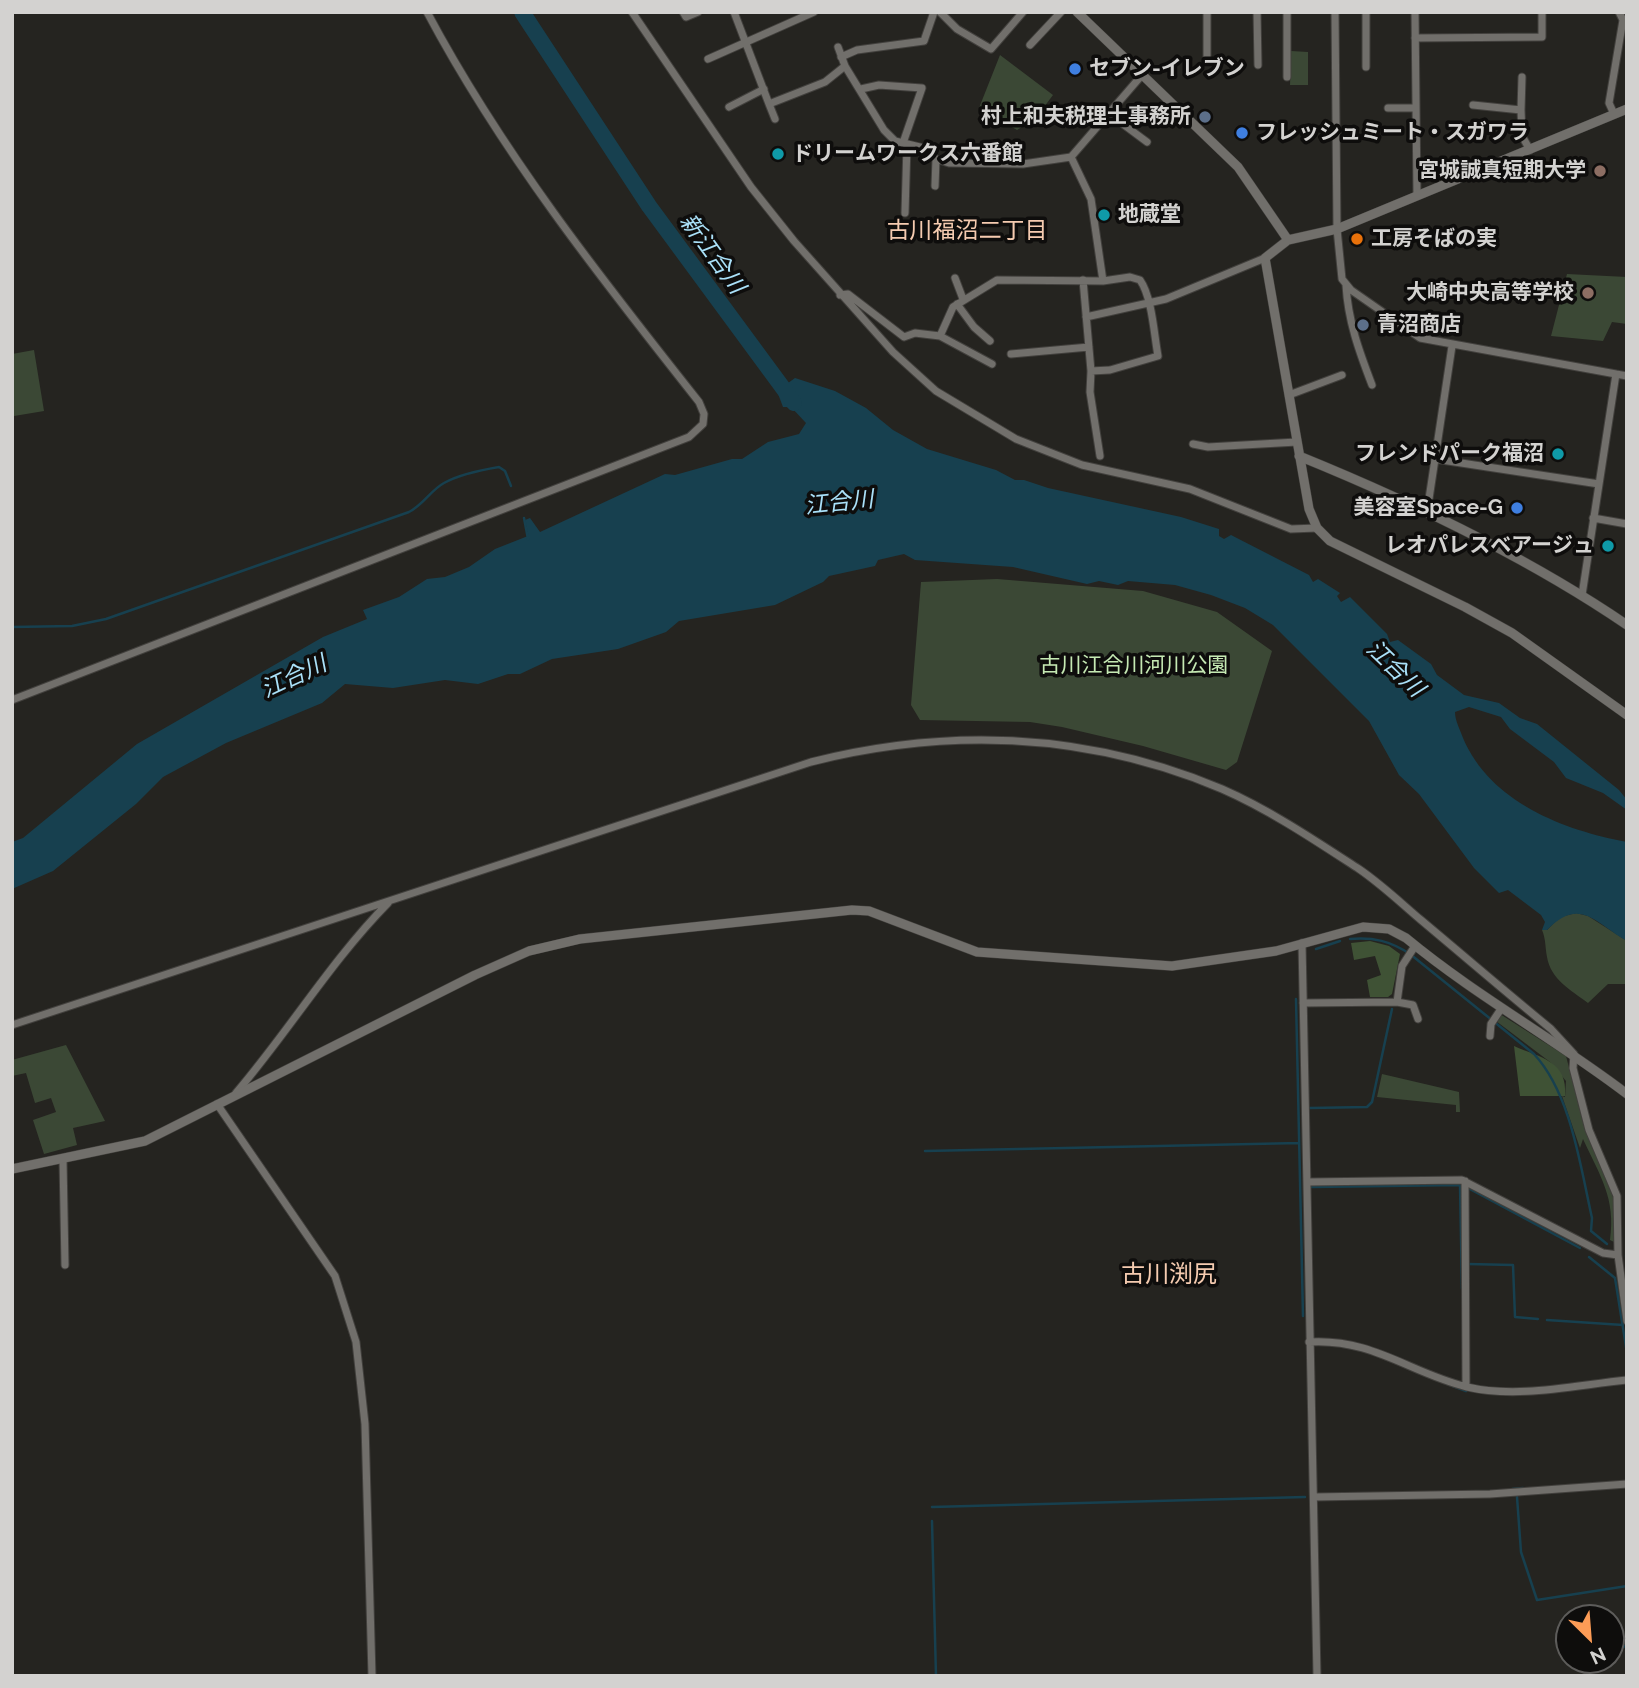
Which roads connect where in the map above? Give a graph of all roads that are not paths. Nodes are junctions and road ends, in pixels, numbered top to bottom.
1 (427, 12) edge
2 (632, 12) edge
3 (684, 12) edge
4 (698, 12) edge
5 (734, 12) edge
6 (814, 12) edge
7 (937, 12) edge
8 (1024, 12) edge
9 (1061, 12) edge
10 (1207, 12) edge
11 (1257, 12) edge
12 (1287, 12) edge
13 (1335, 12) edge
14 (1366, 12) edge
15 (1415, 12) edge
16 (1542, 12) edge
17 (1619, 12) edge
18 (1081, 13) edge
19 (1415, 38) junction
20 (746, 42) junction
21 (1030, 45) dead end
22 (838, 47) dead end
23 (841, 57) junction
24 (708, 59) dead end
25 (1208, 61) dead end
26 (1258, 65) dead end
27 (845, 66) junction
28 (1366, 67) dead end
29 (1142, 75) junction
30 (1522, 76) dead end
31 (1287, 77) dead end
32 (764, 89) junction
33 (861, 89) junction
34 (769, 104) junction
35 (1474, 105) dead end
36 (729, 107) dead end
37 (1388, 108) dead end
38 (1416, 108) junction
39 (1627, 109) edge
40 (1521, 110) junction
41 (1108, 113) junction
42 (1614, 114) junction
43 (775, 119) dead end
44 (1147, 142) dead end
45 (905, 144) junction
46 (1530, 150) junction
47 (1071, 157) junction
48 (936, 159) junction
49 (935, 186) dead end
50 (1417, 195) junction
51 (905, 213) dead end
52 (1337, 229) junction
53 (1288, 240) junction
54 (1265, 258) junction
55 (955, 278) dead end
56 (1083, 280) junction
57 (1103, 281) junction
58 (1346, 284) junction
59 (840, 295) junction
60 (960, 301) junction
61 (1150, 303) junction
62 (1086, 317) junction
63 (940, 336) junction
64 (990, 341) dead end
65 (1452, 346) junction
66 (1088, 347) junction
67 (1011, 354) dead end
68 (992, 363) dead end
69 (1091, 371) junction
70 (1616, 374) junction
71 (1342, 375) dead end
72 (1627, 376) edge
73 (1372, 385) dead end
74 (1289, 395) junction
75 (1297, 442) junction
76 (1193, 444) dead end
77 (1100, 456) dead end
78 (1299, 456) junction
79 (1435, 459) junction
80 (1599, 484) junction
81 (1427, 512) junction
82 (1593, 518) junction
83 (1627, 524) edge
84 (1317, 528) junction
85 (1582, 596) junction
86 (1627, 625) edge
87 (12, 700) edge
88 (1627, 715) edge
89 (389, 903) junction
90 (1303, 943) junction
91 (1414, 947) junction
92 (1396, 1002) junction
93 (1303, 1003) junction
94 (1496, 1016) junction
95 (1418, 1019) dead end
96 (12, 1025) edge
97 (1490, 1036) dead end
98 (1574, 1054) junction
99 (236, 1093) junction
100 (1627, 1094) edge
101 (217, 1104) junction
102 (62, 1160) junction
103 (12, 1169) edge
104 (1307, 1182) junction
105 (1465, 1182) junction
106 (1618, 1255) junction
107 (65, 1265) dead end
108 (1627, 1321) edge
109 (1309, 1342) junction
110 (1627, 1380) edge
111 (1466, 1387) junction
112 (1627, 1484) edge
113 (1314, 1497) junction
114 (372, 1676) edge
115 (1317, 1676) edge

1 - 87 street
2 - 59 street
3 - 4 street
5 - 20 street
6 - 20 street
7 - 8 street
7 - 23 street
9 - 21 street
10 - 25 street
11 - 26 street
12 - 31 street
13 - 52 street
14 - 28 street
15 - 19 street
16 - 19 street
17 - 42 street
18 - 29 street
19 - 38 street
20 - 24 street
20 - 32 street
22 - 23 street
23 - 27 street
27 - 33 street
27 - 34 street
29 - 41 street
29 - 53 street
30 - 40 street
32 - 34 street
32 - 36 street
33 - 45 street
33 - 45 street
34 - 43 street
35 - 40 street
37 - 38 street
38 - 50 street
39 - 42 street
40 - 46 street
41 - 44 street
41 - 47 street
42 - 46 street
45 - 48 street
45 - 51 street
46 - 50 street
47 - 48 street
47 - 57 street
48 - 49 street
50 - 52 street
52 - 53 street
52 - 58 street
53 - 54 street
54 - 61 street
54 - 74 street
55 - 60 street
56 - 57 street
56 - 60 street
56 - 62 street
57 - 61 street
58 - 65 street
58 - 73 street
59 - 63 street
59 - 84 street
60 - 63 street
60 - 64 street
61 - 62 street
61 - 69 street
62 - 66 street
63 - 68 street
65 - 70 street
65 - 79 street
66 - 67 street
66 - 69 street
69 - 77 street
70 - 72 street
70 - 80 street
71 - 74 street
74 - 75 street
75 - 76 street
75 - 78 street
78 - 81 street
78 - 84 street
79 - 80 street
79 - 81 street
80 - 82 street
81 - 85 street
82 - 83 street
82 - 85 street
84 - 88 street
85 - 86 street
89 - 96 street
89 - 98 street
89 - 99 street
90 - 91 street
90 - 93 street
90 - 99 street
91 - 92 street
91 - 94 street
92 - 93 street
92 - 95 street
93 - 104 street
94 - 97 street
94 - 98 street
98 - 100 street
98 - 106 street
99 - 101 street
101 - 102 street
101 - 114 street
102 - 103 street
102 - 107 street
104 - 105 street
104 - 109 street
105 - 106 street
105 - 111 street
106 - 108 street
109 - 111 street
109 - 113 street
110 - 111 street
112 - 113 street
113 - 115 street

